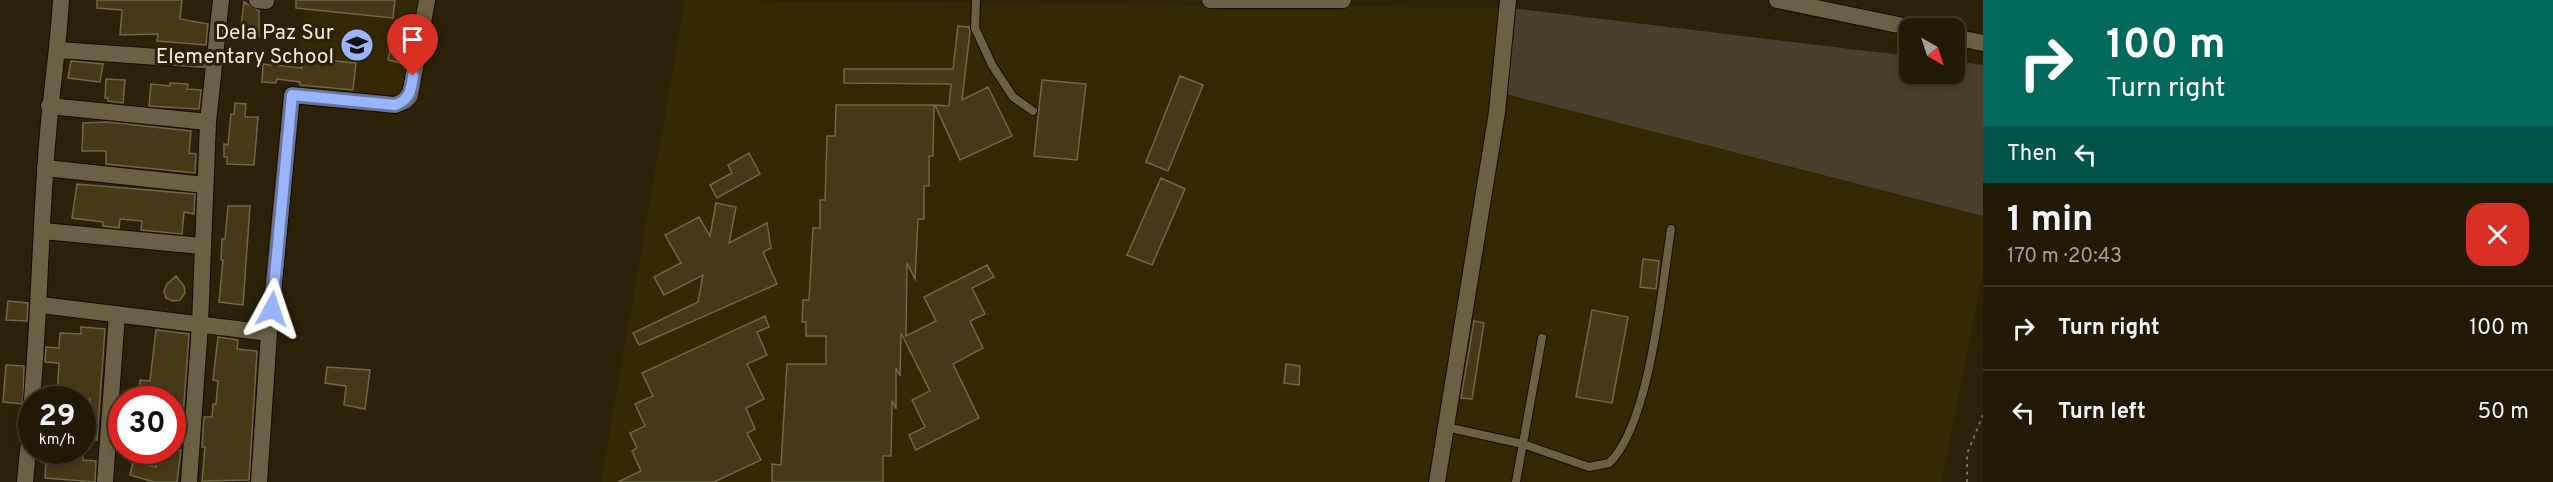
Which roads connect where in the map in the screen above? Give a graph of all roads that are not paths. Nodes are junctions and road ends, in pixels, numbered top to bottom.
1 (61, 0) edge
2 (221, 0) edge
3 (257, 0) edge
4 (427, 0) edge
5 (976, 0) edge
6 (1210, 0) edge
7 (1343, 0) edge
8 (1508, 0) edge
9 (1777, 0) edge
10 (266, 1) edge
11 (1899, 25) edge
12 (1965, 39) edge
13 (1983, 43) edge
14 (58, 50) junction
15 (215, 62) junction
16 (50, 106) junction
17 (1033, 111) dead end
18 (208, 122) junction
19 (45, 168) junction
20 (205, 185) junction
21 (1671, 229) dead end
22 (43, 231) junction
23 (201, 246) junction
24 (40, 305) junction
25 (117, 314) junction
26 (200, 324) junction
27 (269, 333) junction
28 (1542, 338) dead end
29 (33, 386) edge
30 (1446, 427) junction
31 (1523, 444) junction
32 (27, 464) edge
33 (25, 482) edge
34 (105, 482) edge
35 (189, 482) edge
36 (259, 482) edge
37 (1437, 482) edge
38 (1516, 482) edge

1 - 14 street
2 - 15 street
3 - 10 street
4 - 27 street
5 - 17 lane
6 - 7 street
8 - 30 street
9 - 11 street
12 - 13 street
14 - 15 street
14 - 16 street
15 - 18 street
16 - 18 street
16 - 19 street
18 - 20 street
19 - 20 street
19 - 22 street
20 - 23 street
21 - 31 lane
22 - 23 street
22 - 24 street
23 - 26 street
24 - 25 street
24 - 29 street
25 - 26 street
25 - 34 street
26 - 27 street
26 - 35 street
27 - 36 street
28 - 31 lane
30 - 31 lane
30 - 37 street
31 - 38 lane
32 - 33 street

